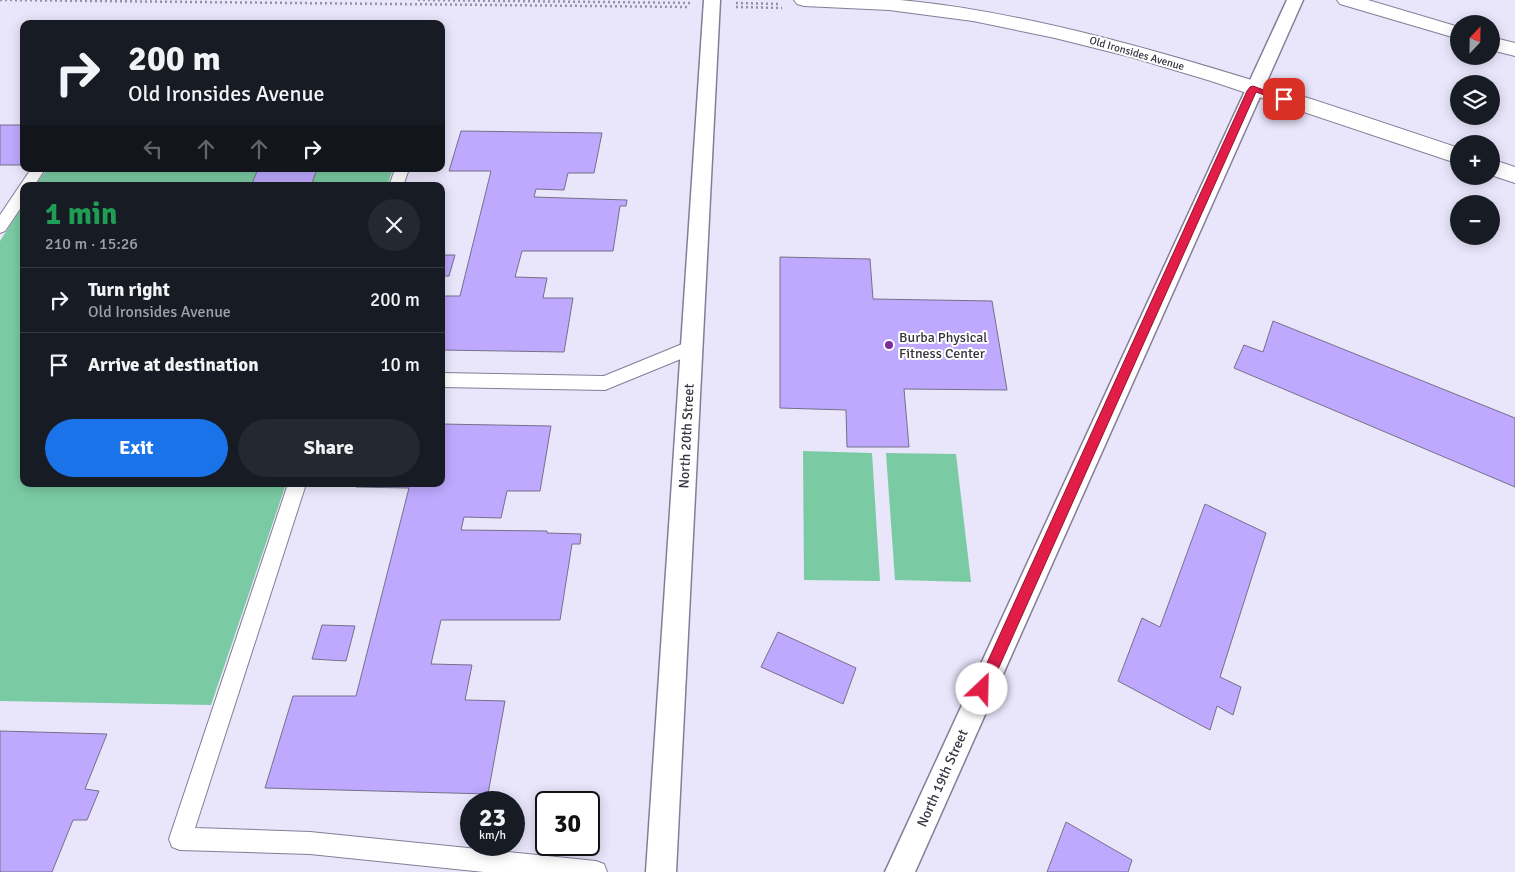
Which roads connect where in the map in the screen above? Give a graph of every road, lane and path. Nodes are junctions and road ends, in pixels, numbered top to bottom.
1 (0, 0) edge
2 (418, 0) edge
3 (1294, 0) edge
4 (1347, 0) edge
5 (712, 3) edge
6 (794, 4) edge
7 (1450, 30) edge
8 (1500, 46) edge
9 (1515, 50) edge
10 (1253, 89) junction
11 (1450, 153) edge
12 (1500, 170) edge
13 (1515, 174) edge
14 (20, 197) edge
15 (0, 227) edge
16 (692, 347) junction
17 (445, 380) edge
18 (297, 487) edge
19 (596, 872) edge
20 (660, 872) edge
21 (900, 872) edge

1 - 5 path
2 - 5 path
3 - 10 street, North 19th Street
4 - 7 street
5 - 6 path
5 - 6 path
5 - 16 street, North 20th Street
6 - 10 street, Old Ironsides Avenue
8 - 9 street
10 - 11 street, Old Ironsides Avenue
10 - 21 street, North 19th Street
12 - 13 street
14 - 15 street
16 - 17 street
16 - 20 street, North 20th Street
18 - 19 street

